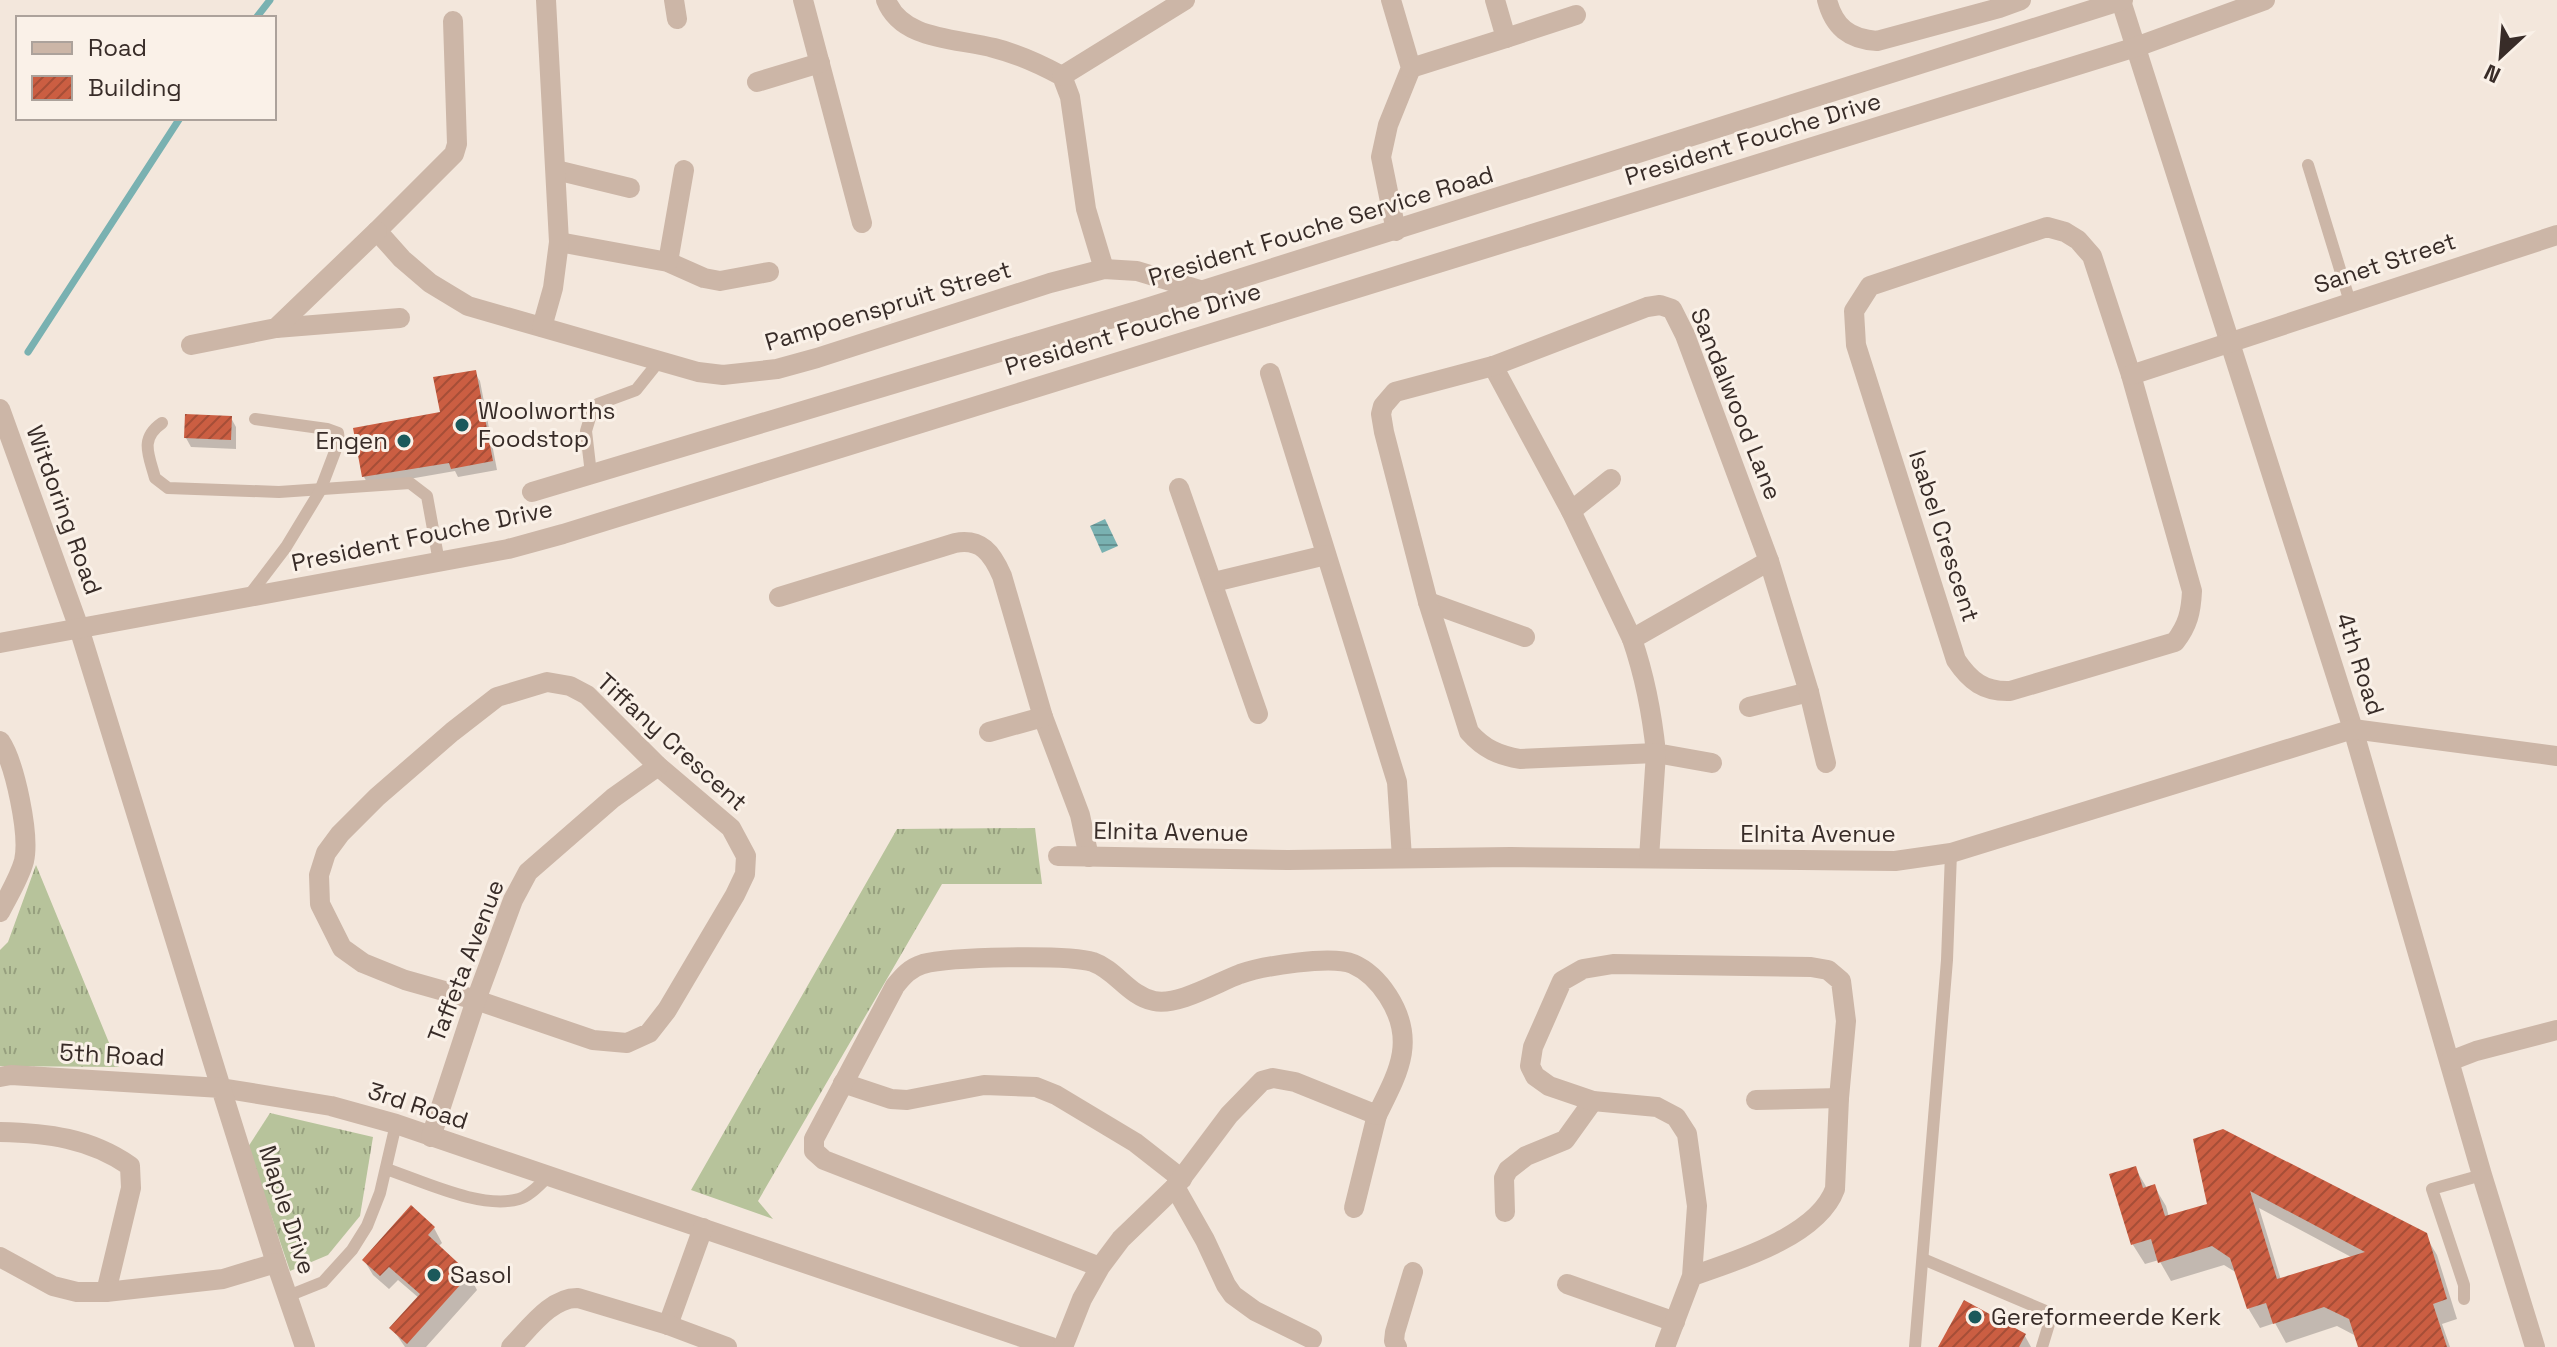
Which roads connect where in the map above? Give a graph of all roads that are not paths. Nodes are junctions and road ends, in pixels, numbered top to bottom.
1 (546, 0) edge
2 (803, 0) edge
3 (886, 0) edge
4 (1185, 0) edge
5 (1391, 0) edge
6 (1495, 0) edge
7 (1827, 0) edge
8 (2021, 0) edge
9 (2122, 0) edge
10 (2265, 0) edge
11 (1576, 15) dead end
12 (453, 21) dead end
13 (1506, 38) junction
14 (2136, 47) junction
15 (820, 63) junction
16 (1411, 68) junction
17 (1062, 76) junction
18 (757, 82) dead end
19 (2308, 165) dead end
20 (556, 170) junction
21 (684, 170) dead end
22 (630, 188) dead end
23 (862, 223) dead end
24 (377, 231) junction
25 (1396, 231) junction
26 (2557, 235) edge
27 (559, 242) junction
28 (668, 262) junction
29 (1104, 269) junction
30 (769, 272) dead end
31 (1200, 290) junction
32 (2350, 302) junction
33 (400, 318) dead end
34 (542, 327) junction
35 (276, 328) junction
36 (2229, 341) junction
37 (191, 345) dead end
38 (660, 360) junction
39 (1493, 366) junction
40 (1270, 373) dead end
41 (2131, 375) junction
42 (0, 409) edge
43 (255, 419) dead end
44 (162, 423) dead end
45 (591, 474) junction
46 (1611, 479) dead end
47 (1179, 488) dead end
48 (320, 491) junction
49 (532, 492) dead end
50 (1571, 511) junction
51 (1326, 555) junction
52 (1769, 561) junction
53 (439, 562) junction
54 (1214, 582) junction
55 (248, 597) junction
56 (779, 597) dead end
57 (1428, 602) junction
58 (79, 628) junction
59 (1525, 637) dead end
60 (1632, 639) junction
61 (0, 643) edge
62 (1809, 692) junction
63 (1749, 707) dead end
64 (1258, 714) dead end
65 (1043, 717) junction
66 (2353, 729) junction
67 (989, 732) dead end
68 (0, 741) edge
69 (1656, 753) junction
70 (2557, 756) edge
71 (1712, 763) dead end
72 (1826, 763) dead end
73 (658, 766) junction
74 (1951, 853) junction
75 (1058, 856) dead end
76 (1089, 857) junction
77 (1402, 858) junction
78 (1649, 858) junction
79 (0, 912) edge
80 (476, 1000) junction
81 (2557, 1030) edge
82 (2450, 1061) junction
83 (0, 1077) edge
84 (843, 1083) junction
85 (221, 1088) junction
86 (1839, 1098) junction
87 (1756, 1100) dead end
88 (1593, 1101) junction
89 (1377, 1115) junction
90 (396, 1124) junction
91 (0, 1132) edge
92 (431, 1137) junction
93 (386, 1169) junction
94 (2482, 1175) junction
95 (549, 1176) junction
96 (1178, 1183) junction
97 (1354, 1208) dead end
98 (1505, 1212) dead end
99 (703, 1228) junction
100 (0, 1257) edge
101 (1923, 1259) junction
102 (276, 1263) junction
103 (1100, 1267) junction
104 (1413, 1272) dead end
105 (1692, 1276) junction
106 (1567, 1284) dead end
107 (106, 1292) junction
108 (288, 1296) junction
109 (2464, 1299) dead end
110 (1675, 1322) junction
111 (668, 1325) junction
112 (1312, 1339) dead end
113 (715, 1345) edge
114 (305, 1347) edge
115 (511, 1347) edge
116 (1051, 1347) edge
117 (1063, 1347) edge
118 (1397, 1347) edge
119 (1665, 1347) edge
120 (1915, 1347) edge
121 (2042, 1347) edge
122 (2535, 1347) edge

1 - 20 street
2 - 15 street
3 - 17 street
4 - 17 street
5 - 16 street
6 - 13 street
7 - 8 street
9 - 14 street, 4th Road
9 - 25 street, President Fouche Service Road
10 - 14 street, President Fouche Drive
11 - 13 street
12 - 24 street
13 - 16 street
14 - 36 street, 4th Road
14 - 53 street, President Fouche Drive
15 - 18 street
15 - 23 street
16 - 25 street
17 - 29 street
19 - 32 lane
20 - 22 street
20 - 27 street
21 - 28 street
24 - 34 street, Pampoenspruit Street
24 - 35 street
25 - 31 street, President Fouche Service Road
26 - 32 street, Sanet Street
27 - 28 street
27 - 34 street
28 - 30 street
29 - 31 street, Pampoenspruit Street
29 - 38 street, Pampoenspruit Street
31 - 45 street, President Fouche Service Road
32 - 36 street, Sanet Street
33 - 35 street
34 - 38 street, Pampoenspruit Street
35 - 37 street
36 - 41 street
36 - 66 street, 4th Road
38 - 45 lane
39 - 50 street
39 - 52 street, Sandalwood Lane
39 - 57 street, Sandalwood Lane
40 - 51 street
41 - 41 street, Isabel Crescent
42 - 58 street, Witdoring Road
43 - 48 lane
44 - 48 lane
45 - 49 street, President Fouche Service Road
46 - 50 street
47 - 54 street
48 - 53 lane
48 - 55 lane
50 - 60 street
51 - 54 street
51 - 77 street
52 - 60 street
52 - 62 street, Sandalwood Lane
53 - 55 street, President Fouche Drive
54 - 64 street
55 - 58 street, President Fouche Drive
56 - 65 street
57 - 59 street
57 - 69 street, Sandalwood Lane
58 - 61 street, President Fouche Drive
58 - 85 street
60 - 69 street
62 - 63 street
62 - 72 street, Sandalwood Lane
65 - 67 street
65 - 76 street
66 - 70 street, Elnita Avenue
66 - 74 street, Elnita Avenue
66 - 82 street, 4th Road
68 - 79 street
69 - 71 street, Sandalwood Lane
69 - 78 street
73 - 80 street, Taffeta Avenue
73 - 80 street, Tiffany Crescent
73 - 80 street, Tiffany Crescent
74 - 78 street, Elnita Avenue
74 - 101 lane
75 - 76 street, Elnita Avenue
76 - 77 street, Elnita Avenue
77 - 78 street, Elnita Avenue
80 - 92 street, Taffeta Avenue
81 - 82 street
82 - 94 street, 4th Road
83 - 85 street, 5th Road
84 - 89 street
84 - 96 street
84 - 103 street
85 - 90 street, 3rd Road
85 - 102 street, Maple Drive
86 - 87 street
86 - 88 street
86 - 105 street
88 - 98 street
88 - 105 street
89 - 96 street
89 - 97 street
90 - 92 street, 3rd Road
90 - 93 lane
91 - 107 street
92 - 95 street, 3rd Road
93 - 95 lane
93 - 108 lane
94 - 109 lane
94 - 122 street, 4th Road
95 - 99 street, 3rd Road
96 - 103 street
96 - 112 street
99 - 111 street
99 - 116 street, 3rd Road
100 - 107 street
101 - 120 lane
101 - 121 lane
102 - 107 street
102 - 108 street, Maple Drive
103 - 117 street
104 - 118 street
105 - 110 street
106 - 110 street
108 - 114 street, Maple Drive
110 - 119 street
111 - 113 street
111 - 115 street

